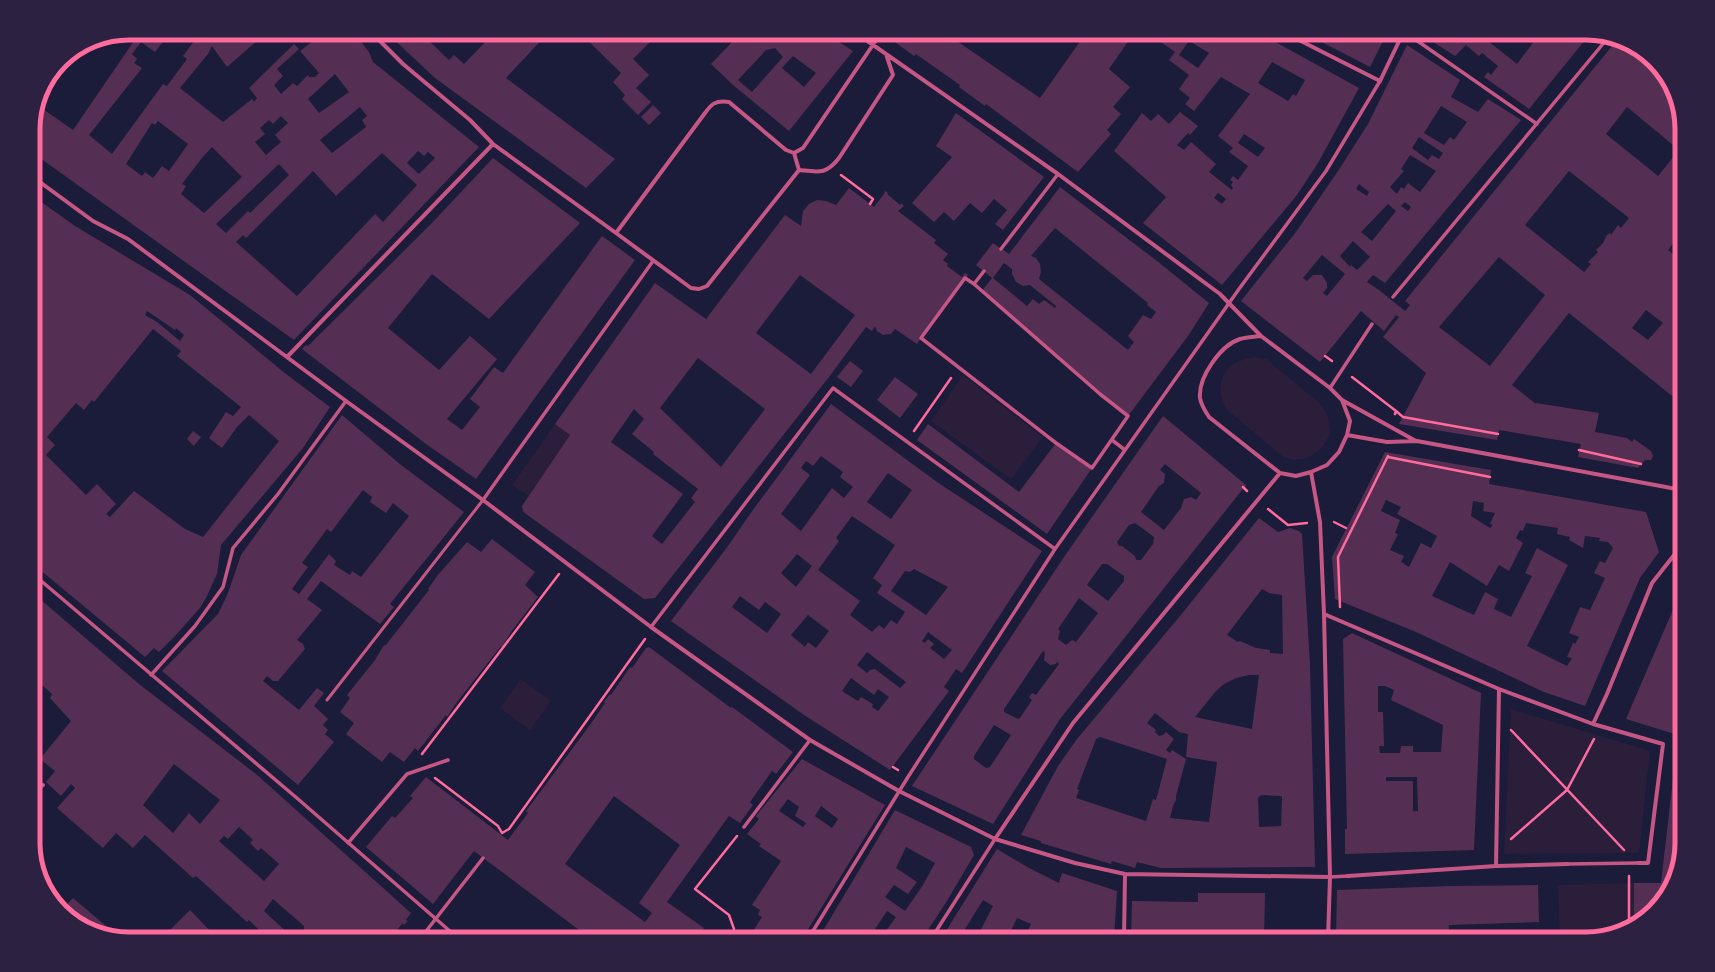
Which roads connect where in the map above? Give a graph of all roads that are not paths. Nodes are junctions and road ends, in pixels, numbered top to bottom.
1 (379, 40) edge
2 (866, 40) edge
3 (876, 40) edge
4 (1299, 40) edge
5 (1399, 40) edge
6 (1416, 40) edge
7 (1604, 42) edge
8 (873, 45) junction
9 (886, 53) junction
10 (1380, 80) junction
11 (1537, 124) junction
12 (493, 144) junction
13 (794, 153) junction
14 (799, 170) junction
15 (1058, 174) junction
16 (40, 182) edge
17 (616, 233) junction
18 (1001, 248) dead end
19 (653, 261) junction
20 (984, 271) dead end
21 (974, 284) junction
22 (1393, 297) dead end
23 (1228, 305) junction
24 (1372, 324) dead end
25 (1261, 336) junction
26 (287, 357) junction
27 (1330, 388) junction
28 (1342, 400) junction
29 (346, 402) junction
30 (1347, 435) junction
31 (1112, 440) junction
32 (1417, 441) junction
33 (1125, 450) junction
34 (1312, 472) junction
35 (1280, 473) junction
36 (1675, 489) edge
37 (483, 500) junction
38 (1055, 549) junction
39 (1675, 554) edge
40 (40, 580) edge
41 (1324, 614) junction
42 (651, 627) junction
43 (151, 675) junction
44 (1498, 689) junction
45 (327, 700) dead end
46 (1593, 724) junction
47 (810, 740) junction
48 (448, 760) dead end
49 (43, 785) dead end
50 (40, 787) edge
51 (899, 791) junction
52 (744, 827) road end
53 (995, 839) junction
54 (348, 842) junction
55 (483, 858) dead end
56 (1638, 863) joint
57 (1568, 864) joint
58 (1496, 866) junction
59 (1125, 874) junction
60 (1348, 876) joint
61 (1330, 877) junction
62 (436, 918) junction
63 (425, 932) edge
64 (451, 932) edge
65 (812, 932) edge
66 (935, 932) edge
67 (1124, 932) edge
68 (1328, 932) edge

1 - 12 street
2 - 8 street
3 - 8 street
4 - 10 street
5 - 10 street
6 - 11 street
7 - 11 street
8 - 9 street
8 - 13 street
9 - 14 street
9 - 15 street
10 - 23 street
11 - 22 street
12 - 17 street
12 - 26 street
13 - 14 street
13 - 17 street
14 - 19 street
15 - 18 street
15 - 23 street
16 - 26 street
17 - 19 street
19 - 37 street
20 - 21 street
21 - 31 street
21 - 31 street
23 - 25 street
23 - 33 street
24 - 27 street
25 - 27 street
25 - 35 street
26 - 29 street
27 - 28 street
28 - 30 street
28 - 32 street
29 - 37 street
29 - 43 street
30 - 32 street
30 - 34 street
31 - 33 street
32 - 36 street
33 - 38 street
34 - 35 street
34 - 41 street
35 - 53 street
37 - 42 street
37 - 45 lane
38 - 42 street
38 - 51 street
39 - 46 street
40 - 43 street
41 - 44 street
41 - 61 street
42 - 47 street
43 - 54 street
44 - 46 street
44 - 58 street
46 - 56 street
47 - 51 street
47 - 52 street
48 - 54 street
49 - 50 street
51 - 53 street
51 - 65 street
53 - 59 street
53 - 66 street
54 - 62 street
55 - 62 street
56 - 57 street
57 - 58 street
58 - 60 street
59 - 61 street
59 - 67 street
60 - 61 street
61 - 68 street
62 - 63 street
62 - 64 street

